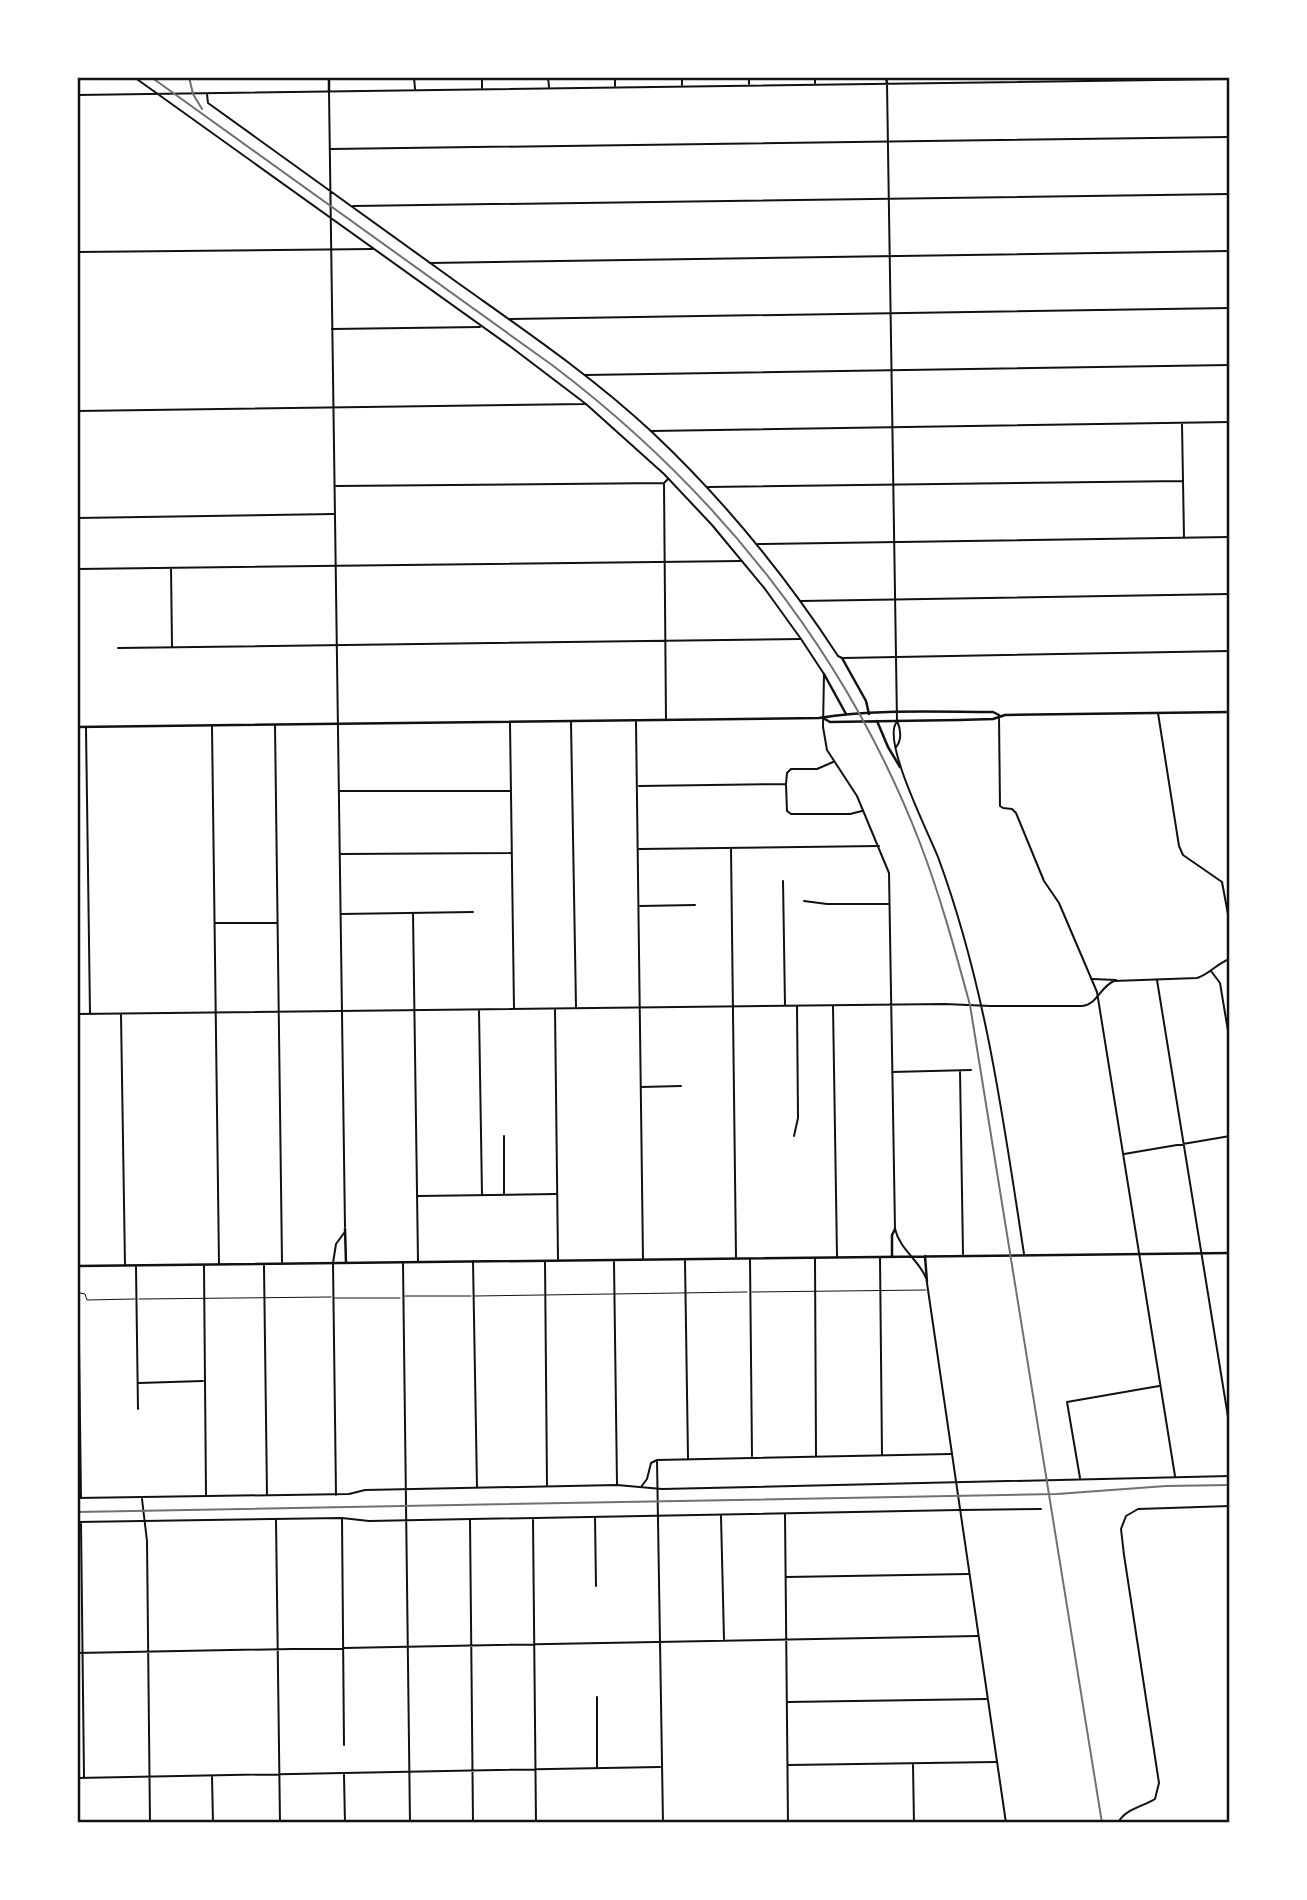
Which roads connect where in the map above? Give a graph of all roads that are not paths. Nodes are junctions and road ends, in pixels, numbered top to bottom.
1 (134, 77) edge
2 (329, 77) edge
3 (414, 77) edge
4 (482, 77) edge
5 (548, 77) edge
6 (615, 77) edge
7 (682, 77) edge
8 (749, 77) edge
9 (815, 77) edge
10 (887, 77) edge
11 (963, 77) edge
12 (1036, 77) edge
13 (1109, 78) edge
14 (1175, 78) edge
15 (1230, 79) edge
16 (1036, 81) junction
17 (963, 82) junction
18 (887, 83) junction
19 (815, 84) junction
20 (749, 85) junction
21 (682, 86) junction
22 (548, 88) junction
23 (615, 88) junction
24 (482, 89) junction
25 (415, 90) junction
26 (329, 92) junction
27 (206, 93) junction
28 (159, 94) junction
29 (77, 95) edge
30 (1230, 137) edge
31 (888, 142) junction
32 (330, 149) junction
33 (330, 191) junction
34 (1230, 194) edge
35 (889, 199) junction
36 (352, 206) junction
37 (331, 219) junction
38 (331, 249) junction
39 (374, 249) junction
40 (1230, 251) edge
41 (77, 252) edge
42 (890, 256) junction
43 (430, 263) junction
44 (1230, 308) edge
45 (890, 313) junction
46 (508, 319) junction
47 (481, 327) junction
48 (332, 329) junction
49 (1230, 365) edge
50 (891, 370) junction
51 (585, 375) junction
52 (586, 404) junction
53 (334, 408) junction
54 (77, 411) edge
55 (1230, 422) edge
56 (1182, 423) junction
57 (892, 427) junction
58 (651, 431) junction
59 (668, 479) junction
60 (1183, 481) junction
61 (664, 483) junction
62 (893, 485) junction
63 (335, 486) junction
64 (708, 487) junction
65 (335, 514) junction
66 (77, 518) edge
67 (1230, 537) edge
68 (1184, 538) junction
69 (894, 542) junction
70 (758, 544) junction
71 (742, 561) junction
72 (664, 562) junction
73 (336, 566) junction
74 (171, 568) junction
75 (77, 569) edge
76 (1230, 594) edge
77 (895, 599) junction
78 (801, 601) junction
79 (801, 639) junction
80 (666, 641) junction
81 (337, 645) junction
82 (172, 647) junction
83 (118, 648) dead end
84 (1230, 651) edge
85 (896, 657) junction
86 (842, 658) junction
87 (824, 674) junction
88 (1230, 712) edge
89 (870, 713) junction
90 (897, 713) junction
91 (1158, 713) junction
92 (846, 714) junction
93 (999, 716) junction
94 (823, 718) junction
95 (636, 720) junction
96 (666, 720) junction
97 (571, 721) junction
98 (877, 721) junction
99 (897, 721) junction
100 (510, 722) junction
101 (338, 724) junction
102 (275, 725) junction
103 (212, 726) junction
104 (77, 727) edge
105 (86, 727) junction
106 (896, 747) junction
107 (834, 761) junction
108 (900, 766) junction
109 (786, 784) junction
110 (637, 786) junction
111 (339, 791) junction
112 (511, 791) junction
113 (863, 810) junction
114 (879, 846) junction
115 (638, 849) junction
116 (731, 849) junction
117 (512, 853) junction
118 (340, 854) junction
119 (1226, 880) dead end
120 (783, 881) dead end
121 (1222, 882) junction
122 (804, 901) dead end
123 (890, 904) junction
124 (695, 905) dead end
125 (638, 906) junction
126 (472, 912) dead end
127 (413, 913) junction
128 (340, 914) junction
129 (214, 923) junction
130 (277, 923) junction
131 (1230, 925) edge
132 (1230, 959) edge
133 (1210, 971) junction
134 (1092, 979) junction
135 (1116, 980) junction
136 (1157, 980) junction
137 (1097, 998) junction
138 (833, 1005) junction
139 (892, 1005) junction
140 (733, 1006) junction
141 (785, 1006) junction
142 (797, 1006) junction
143 (983, 1006) junction
144 (576, 1008) junction
145 (640, 1008) junction
146 (479, 1009) junction
147 (514, 1009) junction
148 (555, 1009) junction
149 (414, 1010) junction
150 (341, 1011) junction
151 (279, 1012) junction
152 (215, 1013) junction
153 (77, 1014) edge
154 (90, 1014) junction
155 (121, 1014) junction
156 (1230, 1043) edge
157 (971, 1070) dead end
158 (960, 1071) junction
159 (892, 1072) junction
160 (681, 1086) dead end
161 (641, 1087) junction
162 (504, 1136) dead end
163 (794, 1136) dead end
164 (1230, 1136) edge
165 (1184, 1144) junction
166 (1123, 1154) junction
167 (557, 1194) junction
168 (482, 1195) junction
169 (504, 1195) junction
170 (417, 1196) junction
171 (345, 1230) junction
172 (895, 1230) junction
173 (1201, 1253) junction
174 (1230, 1253) edge
175 (1139, 1254) junction
176 (963, 1255) junction
177 (1024, 1255) junction
178 (910, 1256) junction
179 (925, 1256) junction
180 (837, 1257) junction
181 (880, 1257) junction
182 (892, 1257) junction
183 (750, 1258) junction
184 (815, 1258) junction
185 (685, 1259) junction
186 (736, 1259) junction
187 (614, 1260) junction
188 (643, 1260) junction
189 (473, 1261) junction
190 (545, 1261) junction
191 (558, 1261) junction
192 (403, 1262) junction
193 (418, 1262) junction
194 (282, 1263) junction
195 (333, 1263) junction
196 (346, 1263) junction
197 (204, 1264) junction
198 (219, 1264) junction
199 (264, 1264) junction
200 (77, 1266) edge
201 (125, 1266) junction
202 (135, 1266) junction
203 (927, 1282) junction
204 (928, 1289) junction
205 (815, 1291) junction
206 (880, 1291) junction
207 (751, 1292) junction
208 (78, 1293) edge
209 (686, 1293) junction
210 (545, 1294) junction
211 (615, 1294) junction
212 (473, 1296) junction
213 (333, 1297) junction
214 (404, 1297) junction
215 (264, 1298) junction
216 (136, 1299) junction
217 (205, 1299) junction
218 (205, 1381) junction
219 (138, 1383) junction
220 (1160, 1386) junction
221 (138, 1409) dead end
222 (1230, 1429) edge
223 (952, 1454) junction
224 (816, 1456) junction
225 (882, 1456) junction
226 (752, 1457) junction
227 (688, 1459) junction
228 (657, 1460) junction
229 (1230, 1476) edge
230 (1175, 1477) junction
231 (1080, 1478) junction
232 (957, 1483) junction
233 (617, 1485) junction
234 (547, 1486) junction
235 (641, 1487) junction
236 (477, 1488) junction
237 (406, 1489) junction
238 (658, 1489) junction
239 (336, 1495) junction
240 (206, 1496) junction
241 (267, 1496) junction
242 (142, 1497) junction
243 (79, 1498) edge
244 (1230, 1506) edge
245 (1041, 1509) dead end
246 (960, 1510) junction
247 (785, 1514) junction
248 (721, 1515) junction
249 (658, 1516) junction
250 (595, 1517) junction
251 (342, 1518) junction
252 (276, 1519) junction
253 (470, 1519) junction
254 (533, 1519) junction
255 (145, 1520) junction
256 (406, 1520) junction
257 (79, 1522) edge
258 (970, 1574) junction
259 (785, 1577) junction
260 (596, 1586) dead end
261 (979, 1636) junction
262 (786, 1639) junction
263 (724, 1640) junction
264 (660, 1642) junction
265 (534, 1644) junction
266 (471, 1645) junction
267 (343, 1647) junction
268 (408, 1647) junction
269 (278, 1649) junction
270 (148, 1651) junction
271 (77, 1653) edge
272 (82, 1653) junction
273 (597, 1698) dead end
274 (988, 1699) junction
275 (787, 1702) junction
276 (344, 1745) dead end
277 (997, 1762) junction
278 (913, 1763) junction
279 (788, 1765) junction
280 (661, 1768) junction
281 (597, 1769) junction
282 (536, 1770) junction
283 (472, 1771) junction
284 (410, 1772) junction
285 (344, 1773) junction
286 (279, 1774) junction
287 (212, 1776) junction
288 (150, 1777) junction
289 (77, 1778) edge
290 (84, 1778) junction
291 (150, 1823) edge
292 (213, 1823) edge
293 (280, 1823) edge
294 (345, 1823) edge
295 (410, 1823) edge
296 (472, 1823) edge
297 (536, 1823) edge
298 (663, 1823) edge
299 (788, 1823) edge
300 (914, 1823) edge
301 (1006, 1823) edge
302 (1118, 1823) edge

1 - 28 street
2 - 26 main road
3 - 25 street
4 - 24 street
5 - 22 street
6 - 23 street
7 - 21 street
8 - 20 street
9 - 19 street
10 - 18 main road
11 - 17 street
12 - 16 street
13 - 14 street
13 - 16 street
14 - 15 street
16 - 17 street
17 - 18 street
18 - 19 street
18 - 31 street
19 - 20 street
20 - 21 street
21 - 23 street
22 - 23 street
22 - 24 street
24 - 25 street
25 - 26 street
26 - 27 street
26 - 32 street
27 - 28 street
27 - 33 street
28 - 29 street
28 - 37 street
30 - 31 street
31 - 32 street
31 - 35 street
32 - 33 street
33 - 36 street
33 - 37 street
34 - 35 street
35 - 36 street
35 - 42 street
36 - 43 street
37 - 38 street
37 - 39 street
38 - 39 street
38 - 41 street
38 - 48 street
39 - 47 street
40 - 42 street
42 - 43 street
42 - 45 street
43 - 46 street
44 - 45 street
45 - 46 street
45 - 50 street
46 - 51 street
47 - 48 street
47 - 52 street
48 - 53 street
49 - 50 street
50 - 51 street
50 - 57 street
51 - 58 street
52 - 53 street
52 - 59 street
53 - 54 street
53 - 63 street
55 - 56 street
56 - 57 street
56 - 60 street
57 - 58 street
57 - 62 street
58 - 64 street
59 - 61 street
59 - 71 street
60 - 62 street
60 - 68 street
61 - 63 street
61 - 72 street
62 - 64 street
62 - 69 street
63 - 65 street
64 - 70 street
65 - 66 street
65 - 73 street
67 - 68 street
68 - 69 street
69 - 70 street
69 - 77 street
70 - 78 street
71 - 72 street
71 - 79 street
72 - 73 street
72 - 80 street
73 - 74 street
73 - 81 street
74 - 75 street
74 - 82 street
76 - 77 street
77 - 78 street
77 - 85 street
78 - 86 street
79 - 80 street
79 - 87 street
80 - 81 street
80 - 96 street
81 - 82 street
81 - 101 street
82 - 83 street
84 - 85 street
85 - 86 street
85 - 90 street
86 - 89 main road
87 - 92 main road
87 - 94 street
88 - 91 main road
89 - 90 main road
89 - 92 main road
90 - 93 main road
90 - 99 street
91 - 93 main road
91 - 121 street
92 - 94 main road
93 - 99 main road
93 - 134 street
94 - 96 main road
94 - 98 main road
94 - 107 street
95 - 96 main road
95 - 97 main road
95 - 110 street
97 - 100 main road
97 - 144 street
98 - 99 main road
98 - 108 main road
99 - 106 street
99 - 106 street
100 - 101 main road
100 - 112 street
101 - 102 main road
101 - 111 street
102 - 103 main road
102 - 130 street
103 - 105 main road
103 - 129 street
104 - 105 main road
105 - 154 street
106 - 108 street
107 - 109 street
107 - 113 street
108 - 143 street
109 - 110 street
109 - 113 street
110 - 115 street
111 - 112 street
111 - 118 street
112 - 117 street
113 - 114 street
114 - 116 street
114 - 123 street
115 - 116 street
115 - 125 street
116 - 140 street
117 - 118 street
117 - 147 street
118 - 128 street
119 - 121 street
120 - 141 street
121 - 131 street
122 - 123 street
123 - 139 street
124 - 125 street
125 - 145 street
126 - 127 street
127 - 128 street
127 - 149 street
128 - 150 street
129 - 130 street
129 - 152 street
130 - 151 street
132 - 133 street
133 - 136 street
133 - 156 street
134 - 135 street
134 - 137 street
135 - 136 street
135 - 137 street
136 - 165 street
137 - 143 street
137 - 166 street
138 - 139 street
138 - 142 street
138 - 180 street
139 - 143 street
139 - 159 street
140 - 141 street
140 - 145 street
140 - 186 street
141 - 142 street
142 - 163 street
143 - 177 street
144 - 145 street
144 - 148 street
145 - 161 street
146 - 147 street
146 - 149 street
146 - 168 street
147 - 148 street
148 - 167 street
149 - 150 street
149 - 170 street
150 - 151 street
150 - 171 street
151 - 152 street
151 - 194 street
152 - 155 street
152 - 198 street
153 - 154 street
154 - 155 street
155 - 201 street
157 - 158 street
158 - 159 street
158 - 176 street
159 - 172 street
160 - 161 street
161 - 188 street
162 - 169 street
164 - 165 street
165 - 166 street
165 - 173 street
166 - 175 street
167 - 169 street
167 - 191 street
168 - 169 street
168 - 170 street
170 - 193 street
171 - 195 street
171 - 196 main road
172 - 178 street
172 - 182 main road
173 - 174 main road
173 - 175 main road
173 - 222 street
175 - 177 main road
175 - 220 street
176 - 177 main road
176 - 179 main road
178 - 179 main road
178 - 182 main road
178 - 203 street
179 - 203 main road
180 - 181 main road
180 - 184 main road
181 - 182 main road
181 - 206 street
183 - 184 main road
183 - 186 main road
183 - 207 street
184 - 205 street
185 - 186 main road
185 - 188 main road
185 - 209 street
187 - 188 main road
187 - 191 main road
187 - 211 street
189 - 190 main road
189 - 193 main road
189 - 212 street
190 - 191 main road
190 - 210 street
192 - 193 main road
192 - 196 main road
192 - 214 street
194 - 195 main road
194 - 199 main road
195 - 196 main road
195 - 213 street
197 - 198 main road
197 - 202 main road
197 - 217 street
198 - 199 main road
199 - 215 street
200 - 201 main road
200 - 208 street
201 - 202 main road
202 - 216 street
203 - 204 street
204 - 206 lane
204 - 223 street
205 - 206 lane
205 - 207 lane
205 - 224 street
206 - 225 street
207 - 209 lane
207 - 226 street
208 - 216 lane
208 - 243 street
209 - 211 lane
209 - 227 street
210 - 211 lane
210 - 212 lane
210 - 234 street
211 - 233 street
212 - 214 lane
212 - 236 street
213 - 214 lane
213 - 215 lane
213 - 239 street
214 - 237 street
215 - 217 lane
215 - 241 street
216 - 217 lane
216 - 219 street
217 - 218 street
218 - 219 street
218 - 240 street
219 - 221 street
220 - 230 street
220 - 231 street
223 - 225 street
223 - 232 street
224 - 225 street
224 - 226 street
226 - 227 street
227 - 228 street
228 - 235 street
228 - 238 street
229 - 230 street
230 - 231 street
231 - 232 street
232 - 238 street
232 - 246 street
233 - 234 street
233 - 235 street
234 - 236 street
235 - 238 street
236 - 237 street
237 - 239 street
237 - 256 street
238 - 249 street
239 - 241 street
240 - 241 street
240 - 242 street
242 - 243 street
242 - 255 street
244 - 302 street
245 - 246 street
246 - 247 street
246 - 258 street
247 - 248 street
247 - 259 street
248 - 249 street
248 - 263 street
249 - 250 street
249 - 264 street
250 - 254 street
250 - 260 street
251 - 252 street
251 - 256 street
251 - 267 street
252 - 255 street
252 - 269 street
253 - 254 street
253 - 256 street
253 - 266 street
254 - 265 street
255 - 257 street
255 - 270 street
256 - 268 street
257 - 272 street
258 - 259 street
258 - 261 street
259 - 262 street
261 - 262 street
261 - 274 street
262 - 263 street
262 - 275 street
263 - 264 street
264 - 265 street
264 - 280 street
265 - 266 street
265 - 282 street
266 - 268 street
266 - 283 street
267 - 268 street
267 - 269 street
267 - 276 street
268 - 284 street
269 - 270 street
269 - 286 street
270 - 272 street
270 - 288 street
271 - 272 street
272 - 290 street
273 - 281 street
274 - 275 street
274 - 277 street
275 - 279 street
277 - 278 street
277 - 301 street
278 - 279 street
278 - 300 street
279 - 299 street
280 - 281 street
280 - 298 street
281 - 282 street
282 - 283 street
282 - 297 street
283 - 284 street
283 - 296 street
284 - 285 street
284 - 295 street
285 - 286 street
285 - 294 street
286 - 287 street
286 - 293 street
287 - 288 street
287 - 292 street
288 - 290 street
288 - 291 street
289 - 290 street

